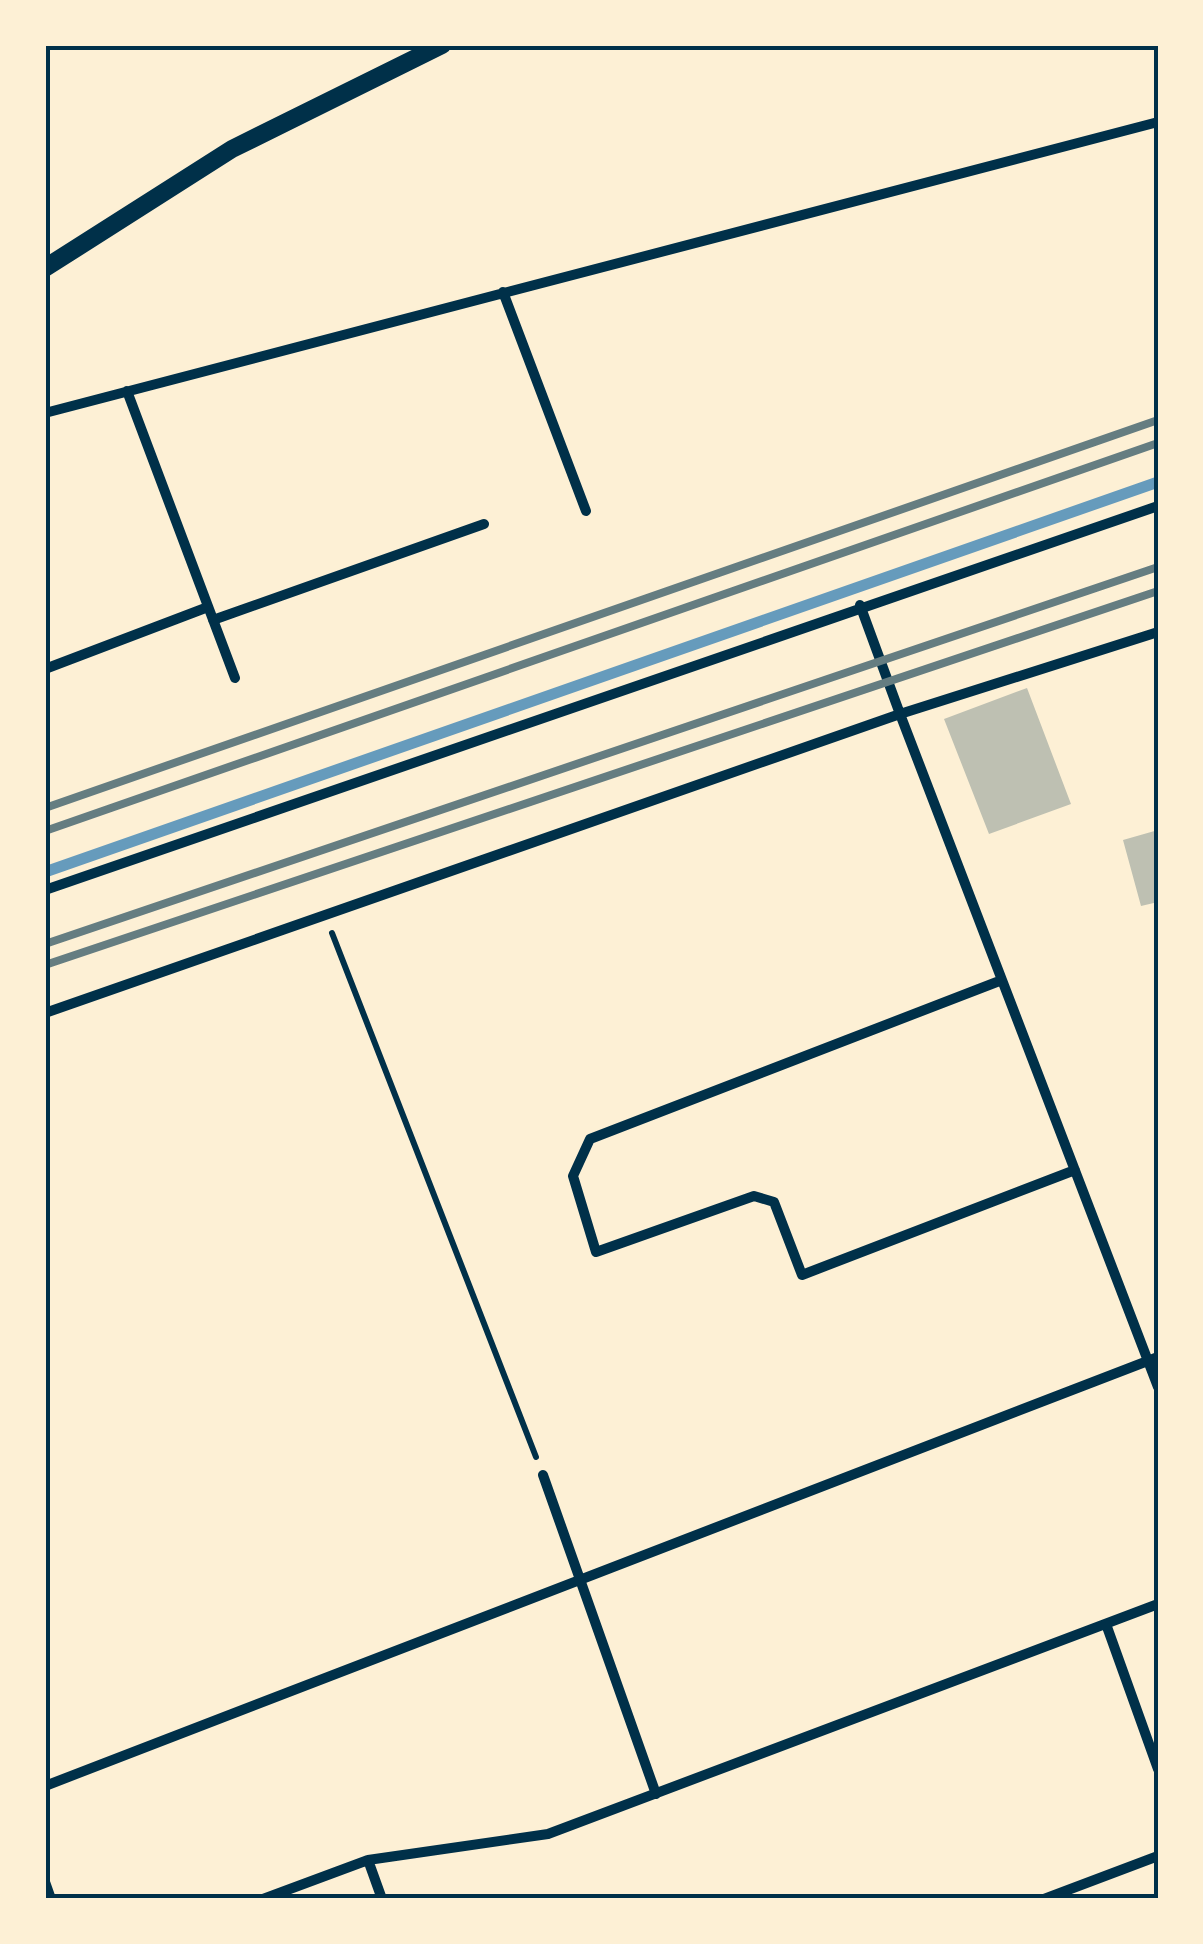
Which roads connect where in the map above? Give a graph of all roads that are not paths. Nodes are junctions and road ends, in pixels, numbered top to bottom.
1 (442, 45) edge
2 (1158, 122) edge
3 (45, 268) edge
4 (503, 292) junction
5 (127, 391) junction
6 (45, 413) edge
7 (1158, 506) edge
8 (586, 511) dead end
9 (484, 524) dead end
10 (860, 605) junction
11 (208, 607) junction
12 (214, 620) junction
13 (1158, 632) edge
14 (45, 669) edge
15 (235, 678) dead end
16 (900, 714) junction
17 (45, 890) edge
18 (1002, 980) junction
19 (45, 1012) edge
20 (1075, 1170) junction
21 (1153, 1359) edge
22 (1158, 1387) edge
23 (544, 1475) road end
24 (580, 1579) junction
25 (1158, 1604) edge
26 (1106, 1624) junction
27 (1158, 1769) edge
28 (45, 1786) edge
29 (656, 1794) junction
30 (1158, 1856) edge
31 (368, 1860) junction
32 (45, 1882) edge
33 (51, 1899) edge
34 (263, 1899) edge
35 (382, 1899) edge
36 (1044, 1899) edge

1 - 3 street
2 - 4 street
4 - 5 street
4 - 8 street
5 - 6 street
5 - 11 street
7 - 10 street
9 - 12 street
10 - 16 street
10 - 17 street
11 - 12 street
11 - 14 street
12 - 15 street
13 - 16 street
16 - 18 street
16 - 19 street
18 - 20 street
18 - 20 street
20 - 21 street
21 - 22 street
21 - 24 street
23 - 24 street
24 - 28 street
24 - 29 street
25 - 26 street
26 - 27 street
26 - 29 street
29 - 31 street
30 - 36 street
31 - 34 street
31 - 35 street
32 - 33 street

